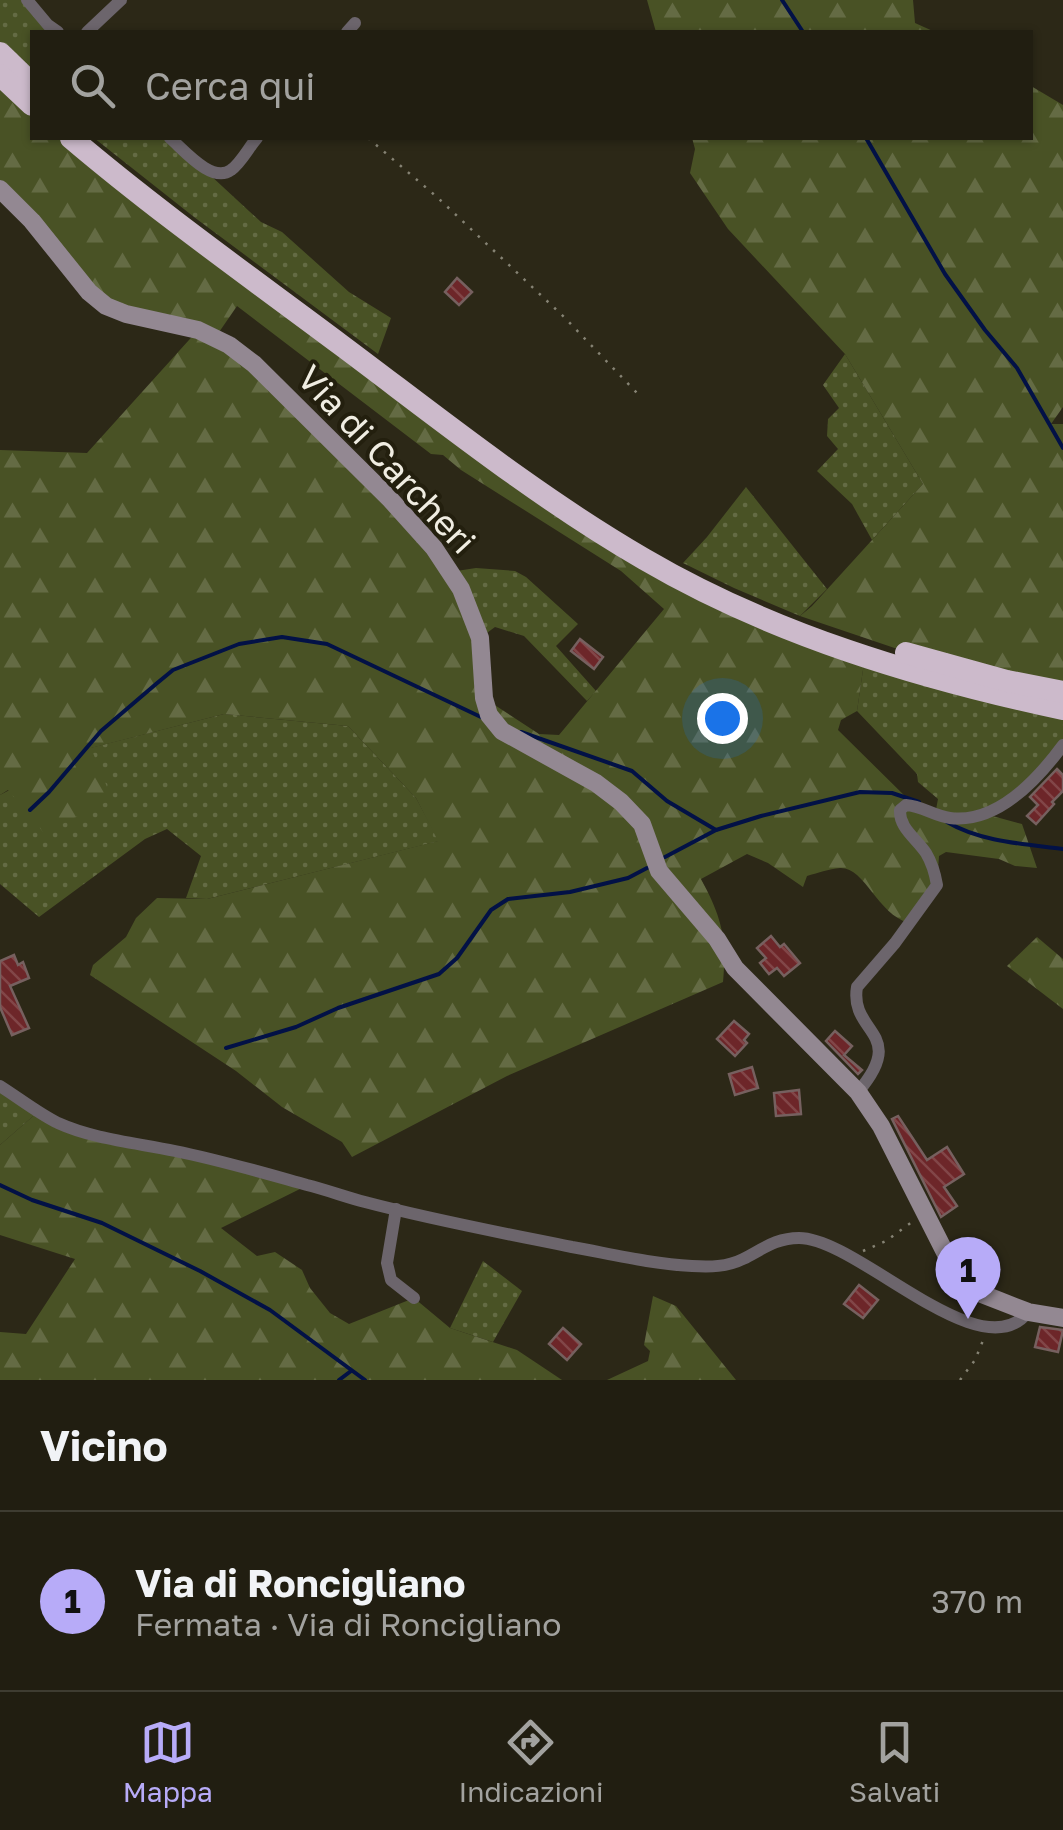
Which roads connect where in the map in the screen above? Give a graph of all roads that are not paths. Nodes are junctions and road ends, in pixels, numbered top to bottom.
1 (27, 0) edge
2 (121, 0) edge
3 (55, 30) edge
4 (88, 30) edge
5 (0, 53) edge
6 (0, 75) edge
7 (30, 82) edge
8 (30, 103) edge
9 (72, 140) edge
10 (97, 140) edge
11 (172, 140) edge
12 (254, 140) edge
13 (0, 190) edge
14 (1063, 692) edge
15 (1063, 709) edge
16 (1063, 745) edge
17 (0, 1086) edge
18 (858, 1092) junction
19 (396, 1209) junction
20 (414, 1298) dead end
21 (1028, 1312) junction
22 (1063, 1318) edge

1 - 3 street
2 - 4 street
5 - 7 highway
6 - 8 highway
9 - 15 highway
10 - 14 highway
11 - 12 street
13 - 18 street, Via di Carcheri
16 - 18 street
17 - 19 street
18 - 21 street, Via di Carcheri
19 - 20 street
19 - 21 street
21 - 22 street, Via di Carcheri

